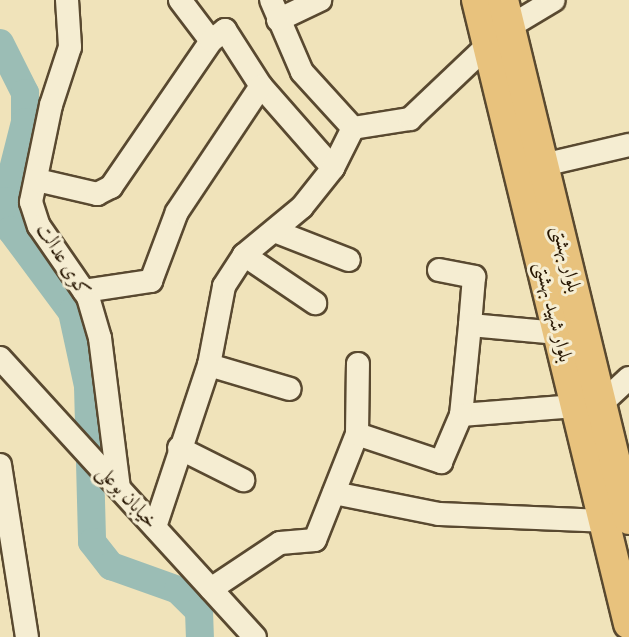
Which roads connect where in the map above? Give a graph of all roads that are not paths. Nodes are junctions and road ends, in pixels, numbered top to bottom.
1 (67, 0) edge
2 (180, 0) edge
3 (320, 0) edge
4 (477, 0) edge
5 (554, 0) edge
6 (275, 10) edge
7 (500, 24) edge
8 (212, 41) junction
9 (261, 86) junction
10 (353, 128) junction
11 (629, 145) edge
12 (543, 165) junction
13 (333, 168) junction
14 (37, 180) junction
15 (277, 232) junction
16 (244, 255) junction
17 (349, 260) dead end
18 (439, 270) dead end
19 (84, 291) junction
20 (315, 303) dead end
21 (470, 325) junction
22 (558, 333) junction
23 (0, 358) edge
24 (358, 364) dead end
25 (209, 366) junction
26 (629, 378) edge
27 (290, 389) dead end
28 (589, 405) junction
29 (461, 415) junction
30 (357, 434) junction
31 (179, 448) junction
32 (611, 462) edge
33 (0, 465) edge
34 (243, 480) dead end
35 (118, 487) junction
36 (334, 493) junction
37 (616, 520) edge
38 (154, 527) junction
39 (7, 563) edge
40 (211, 589) junction
41 (629, 624) edge
42 (27, 637) edge
43 (255, 637) edge

1 - 14 street, کوی عدالت
2 - 8 street
3 - 6 street
4 - 7 main road, بلوار شهید بهشتی
5 - 7 street
6 - 10 street
7 - 10 street
7 - 12 main road, بلوار بهشتی
7 - 22 main road, بلوار شهید بهشتی
8 - 9 street
8 - 14 street
9 - 13 street
9 - 19 street
10 - 13 street
11 - 12 street
12 - 28 main road, بلوار بهشتی
13 - 15 street
14 - 19 street, کوی عدالت
15 - 16 street
15 - 17 street
16 - 20 street
16 - 25 street
18 - 21 street
19 - 35 street, کوی عدالت
21 - 22 street
21 - 29 street
22 - 28 main road, بلوار شهید بهشتی
23 - 35 street, خیابان بوعلی
24 - 30 street
25 - 27 street
25 - 31 street
26 - 28 street
28 - 29 street
28 - 32 main road, بلوار بهشتی
29 - 30 street
30 - 36 street
31 - 34 street
31 - 38 street
32 - 37 main road, بلوار بهشتی
33 - 39 street
35 - 38 street, خیابان بوعلی
36 - 37 street
36 - 40 street
37 - 41 main road
38 - 40 street, خیابان بوعلی
39 - 42 street
40 - 43 street, خیابان بوعلی

